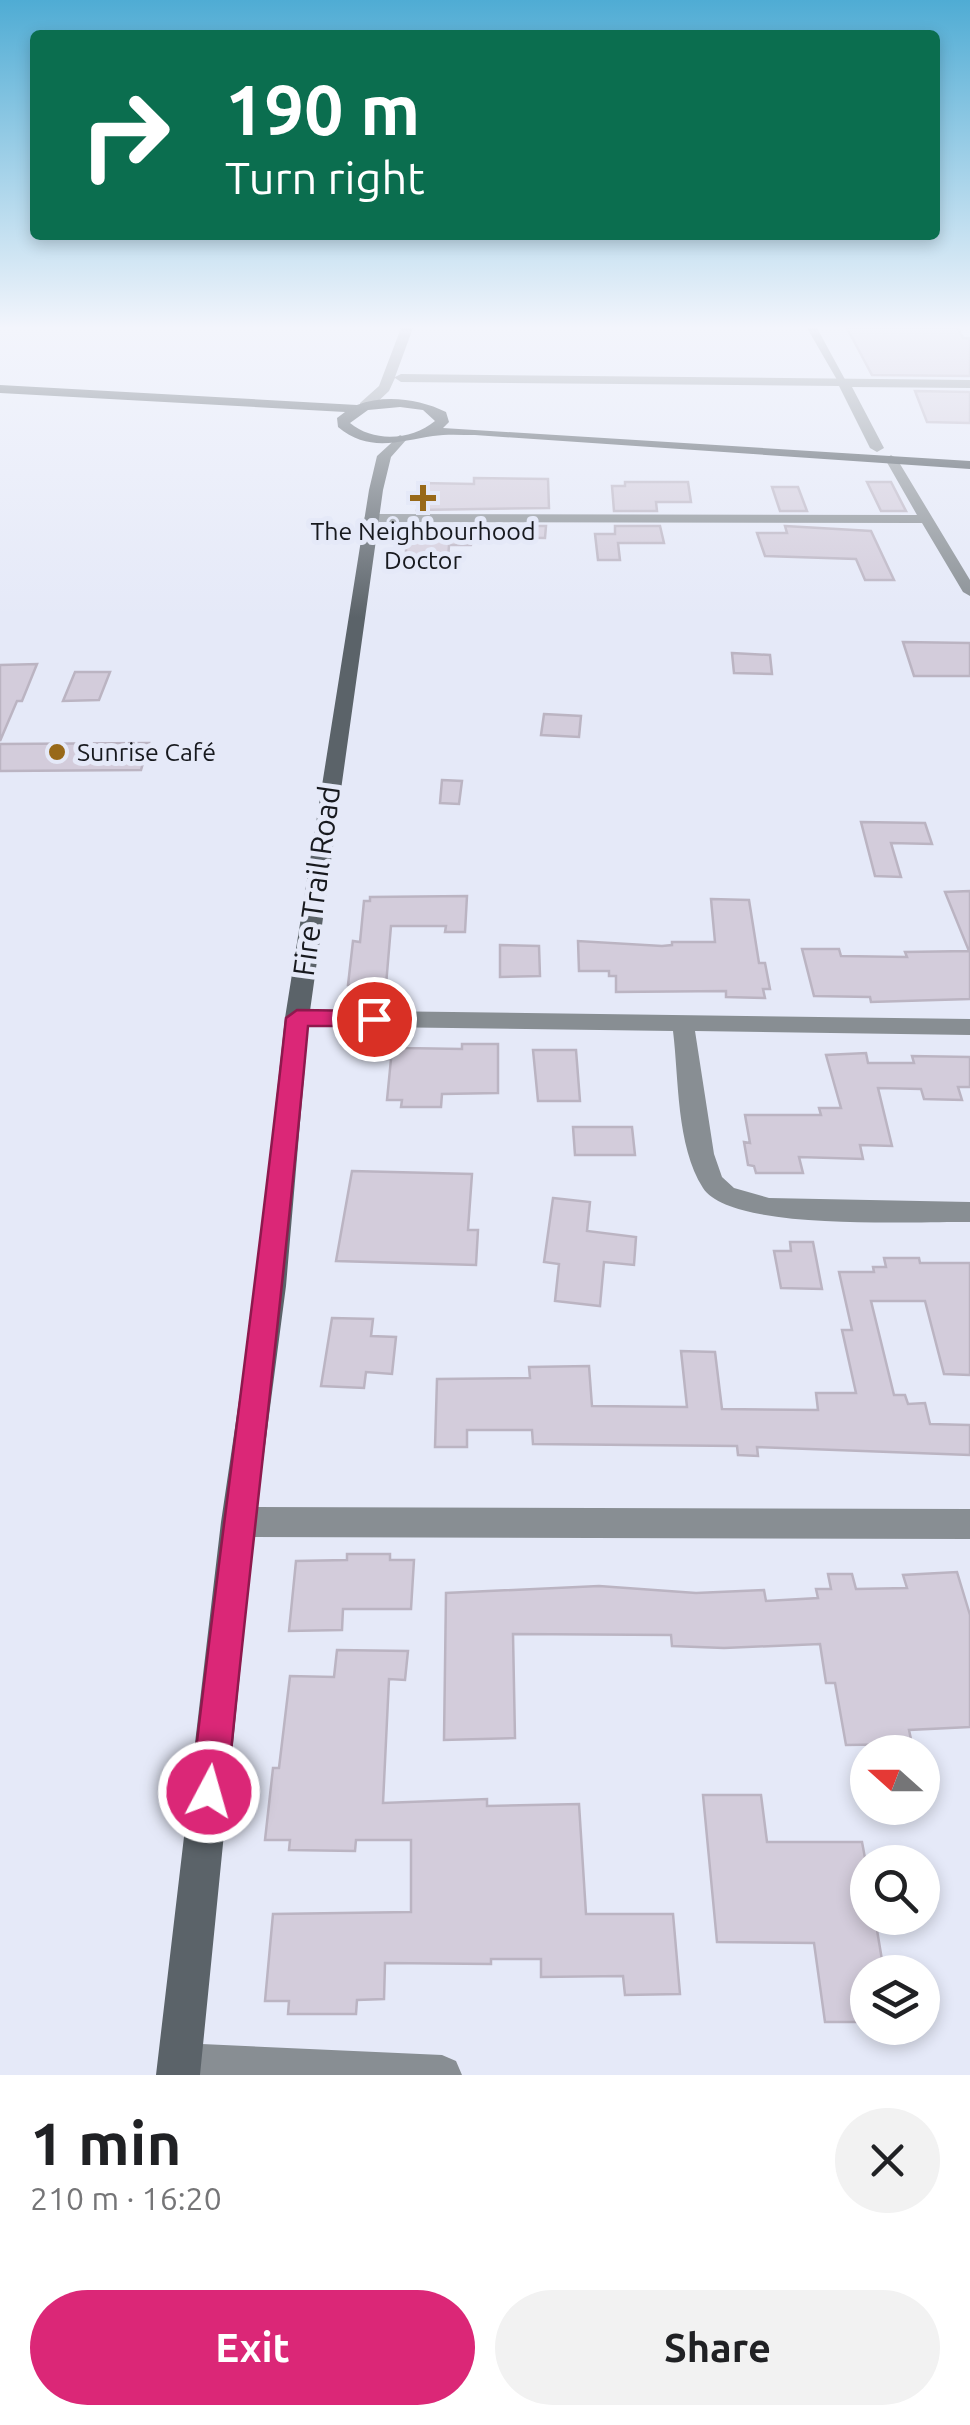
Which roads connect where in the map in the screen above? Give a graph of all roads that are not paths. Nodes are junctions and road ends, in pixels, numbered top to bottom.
1 (329, 425) dead end
2 (345, 425) edge
3 (439, 425) edge
4 (551, 425) edge
5 (865, 425) edge
6 (345, 428) junction
7 (431, 432) junction
8 (362, 436) junction
9 (400, 439) junction
10 (877, 448) junction
11 (970, 453) edge
12 (890, 460) junction
13 (381, 464) junction
14 (970, 465) edge
15 (371, 518) junction
16 (926, 519) junction
17 (970, 592) edge
18 (297, 1018) junction
19 (683, 1023) junction
20 (970, 1027) edge
21 (970, 1212) edge
22 (238, 1522) junction
23 (970, 1524) edge
24 (179, 2069) edge
25 (442, 2075) edge

1 - 6 main road
2 - 6 main road
3 - 7 main road
4 - 10 main road
5 - 10 street
6 - 8 main road
7 - 9 main road
7 - 12 main road
8 - 9 main road
8 - 13 main road
9 - 13 main road, Fire Trail Road
10 - 11 main road
12 - 14 main road
12 - 16 street
13 - 15 main road, Fire Trail Road
15 - 16 street
15 - 18 main road, Fire Trail Road
16 - 17 street
18 - 19 street
18 - 22 main road, Fire Trail Road
19 - 20 street
19 - 21 street
22 - 23 street
22 - 24 main road, Fire Trail Road
24 - 25 street

